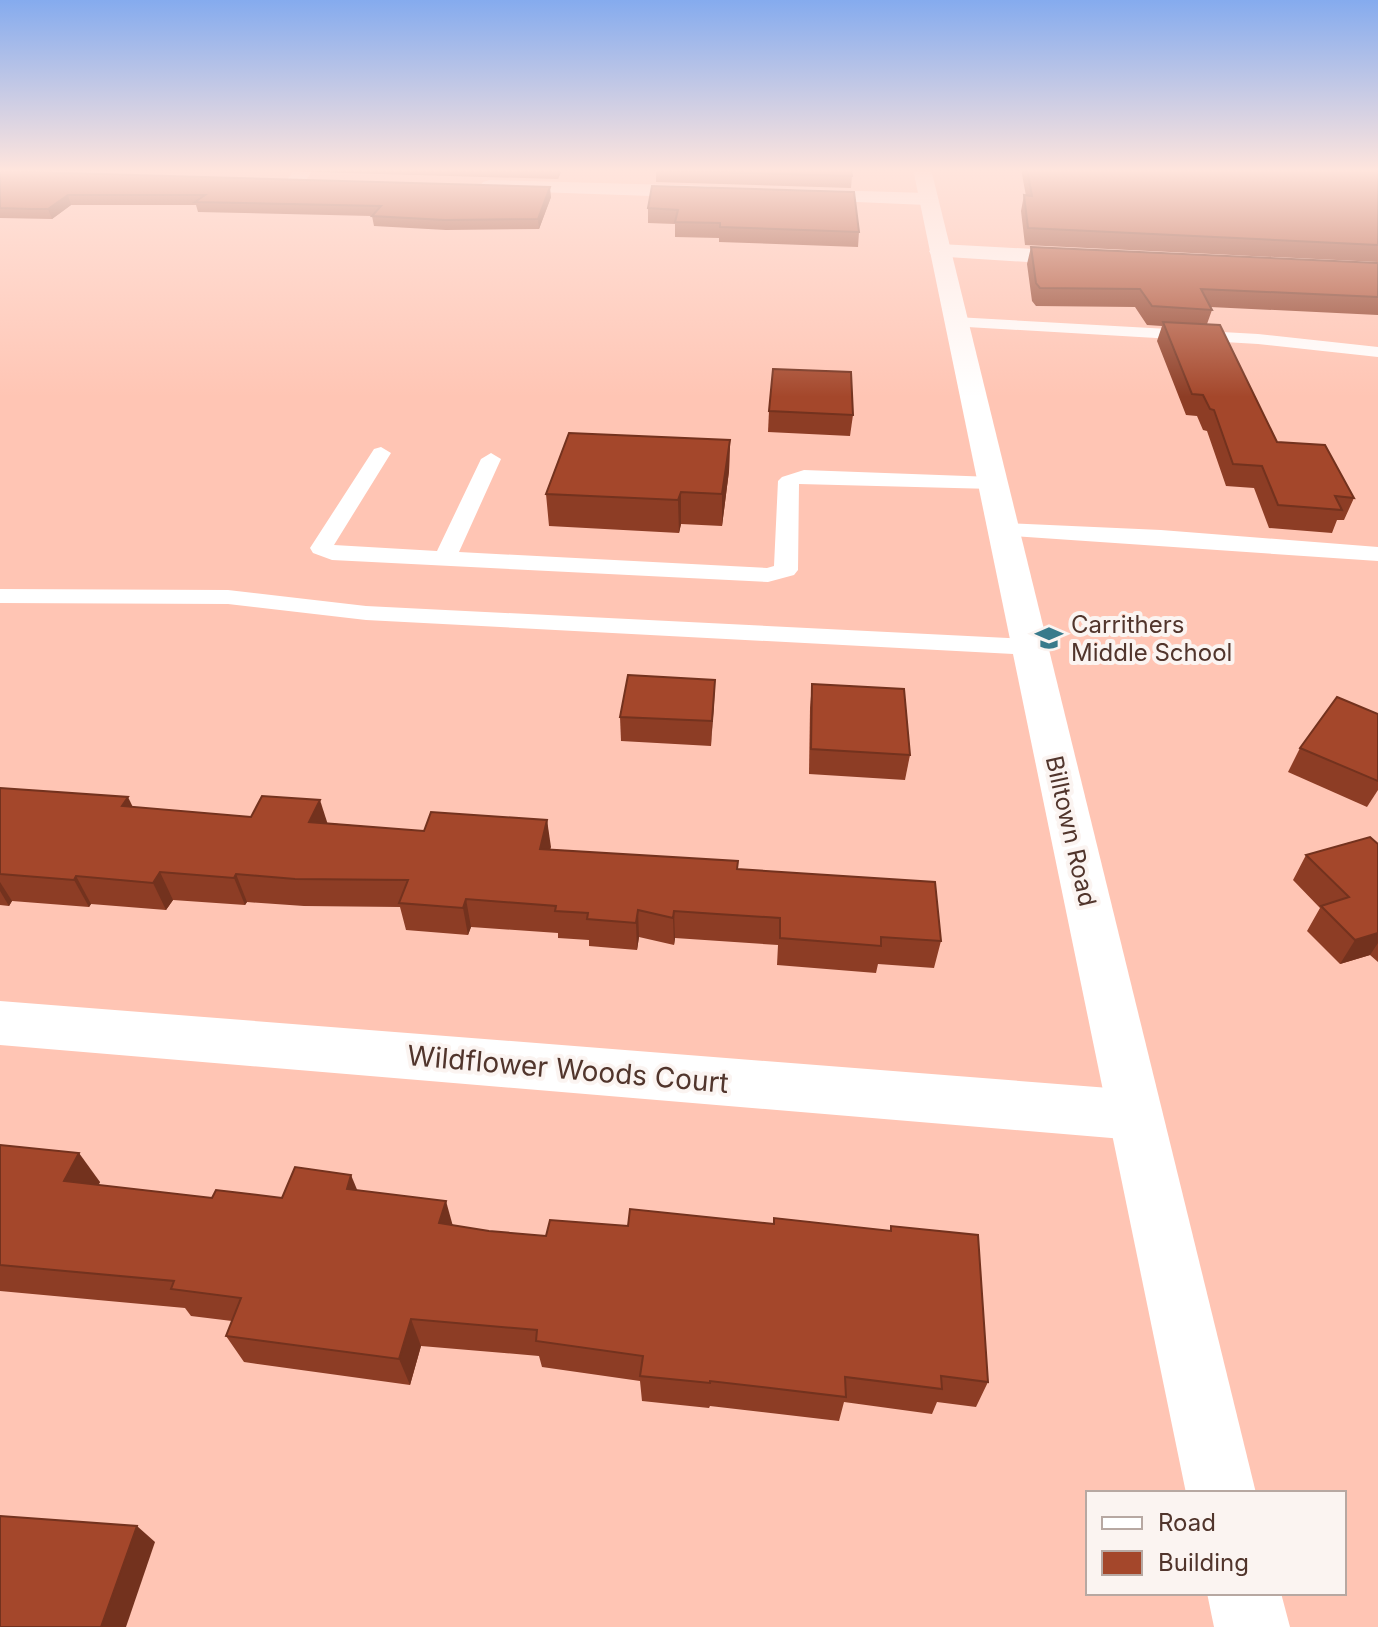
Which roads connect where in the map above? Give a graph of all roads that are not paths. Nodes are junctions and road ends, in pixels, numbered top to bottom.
1 (939, 245) edge
2 (940, 251) junction
3 (1112, 260) edge
4 (956, 322) junction
5 (1378, 352) edge
6 (381, 453) dead end
7 (491, 459) dead end
8 (993, 483) junction
9 (1004, 530) junction
10 (1378, 554) edge
11 (445, 559) junction
12 (0, 596) edge
13 (1030, 647) junction
14 (0, 1023) edge
15 (1135, 1115) junction
16 (1221, 1491) edge
17 (1244, 1595) edge
18 (1252, 1627) edge

1 - 2 main road, Billtown Road
2 - 3 main road
2 - 4 main road, Billtown Road
4 - 5 lane
4 - 8 main road, Billtown Road
6 - 11 lane
7 - 11 lane
8 - 9 main road, Billtown Road
8 - 11 lane
9 - 10 lane
9 - 13 main road, Billtown Road
12 - 13 lane
13 - 15 main road, Billtown Road
14 - 15 main road, Wildflower Woods Court
15 - 16 main road, Billtown Road
17 - 18 main road

